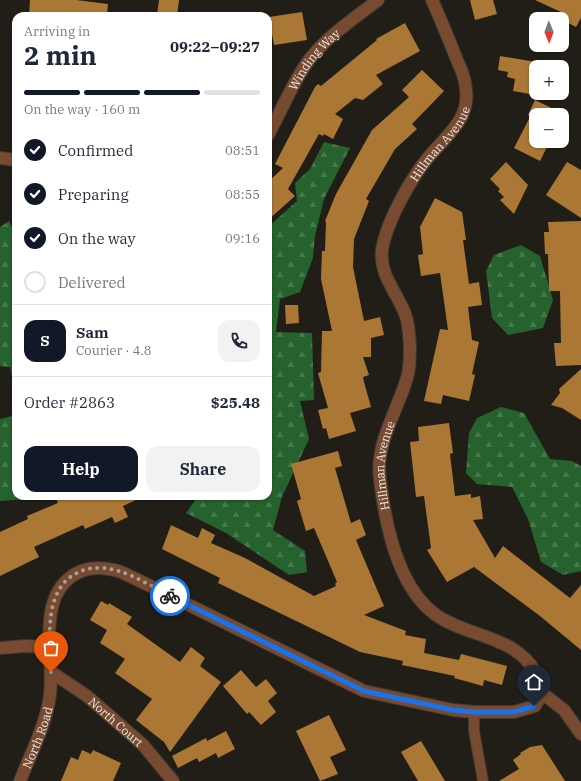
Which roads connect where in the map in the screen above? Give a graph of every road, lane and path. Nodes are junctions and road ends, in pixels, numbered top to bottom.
1 (378, 0) edge
2 (432, 0) edge
3 (272, 127) edge
4 (0, 158) edge
5 (12, 160) edge
6 (50, 647) junction
7 (0, 648) edge
8 (51, 672) junction
9 (542, 693) junction
10 (474, 712) junction
11 (581, 734) edge
12 (20, 781) edge
13 (173, 781) edge
14 (483, 781) edge

1 - 3 street, Winding Way
2 - 9 street, Hillman Avenue
4 - 5 street
6 - 7 street
6 - 8 street, North Road
6 - 10 street
8 - 12 street, North Road
8 - 13 street, North Court
9 - 10 street
9 - 11 street
10 - 14 lane

